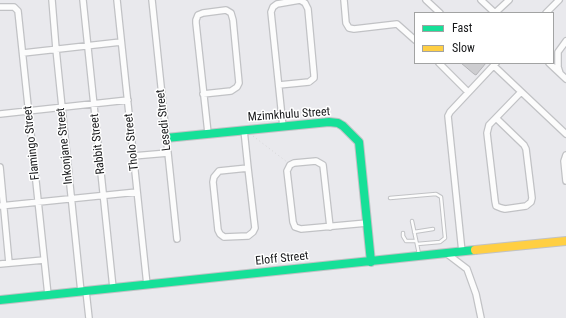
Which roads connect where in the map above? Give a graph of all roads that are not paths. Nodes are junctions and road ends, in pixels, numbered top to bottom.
1 (52, 0) edge
2 (83, 0) edge
3 (117, 0) edge
4 (152, 0) edge
5 (344, 0) edge
6 (426, 0) edge
7 (481, 0) edge
8 (509, 0) edge
9 (559, 0) edge
10 (0, 7) edge
11 (439, 12) edge
12 (494, 12) edge
13 (496, 12) edge
14 (547, 12) edge
15 (414, 39) edge
16 (566, 41) edge
17 (121, 42) junction
18 (88, 45) junction
19 (56, 49) junction
20 (22, 53) junction
21 (441, 64) edge
22 (495, 64) edge
23 (550, 64) edge
24 (560, 73) junction
25 (566, 79) edge
26 (279, 85) junction
27 (468, 92) junction
28 (521, 92) junction
29 (204, 94) junction
30 (128, 100) junction
31 (94, 104) junction
32 (62, 107) junction
33 (28, 111) junction
34 (0, 114) edge
35 (496, 118) junction
36 (282, 127) junction
37 (244, 130) junction
38 (208, 134) junction
39 (566, 134) edge
40 (166, 138) junction
41 (168, 153) junction
42 (566, 155) edge
43 (133, 156) junction
44 (0, 167) edge
45 (248, 168) junction
46 (566, 181) edge
47 (137, 192) junction
48 (103, 196) junction
49 (390, 198) dead end
50 (70, 199) junction
51 (38, 202) junction
52 (2, 206) edge
53 (412, 221) dead end
54 (367, 223) junction
55 (330, 227) junction
56 (433, 229) dead end
57 (414, 232) junction
58 (403, 233) dead end
59 (177, 240) dead end
60 (566, 241) edge
61 (416, 242) junction
62 (462, 252) junction
63 (446, 253) junction
64 (419, 256) junction
65 (44, 260) junction
66 (371, 262) junction
67 (9, 263) junction
68 (0, 264) edge
69 (147, 285) junction
70 (113, 288) junction
71 (84, 292) junction
72 (48, 295) junction
73 (0, 300) edge
74 (89, 318) edge
75 (481, 318) edge

1 - 19 street, Inkonjane Street
2 - 18 street, Rabbit Street
3 - 17 street, Tholo Street
4 - 40 street, Lesedi Street
5 - 15 street
6 - 11 street
7 - 12 street
8 - 13 street
9 - 14 street
10 - 20 street, Flamingo Street
16 - 24 street
17 - 18 street
17 - 30 street, Tholo Street
18 - 19 street
18 - 31 street, Rabbit Street
19 - 20 street
19 - 32 street, Inkonjane Street
20 - 33 street, Flamingo Street
21 - 27 street
22 - 27 street
22 - 28 street
23 - 24 street
24 - 25 street
26 - 26 street
26 - 36 street
27 - 62 street
28 - 35 street
28 - 39 street
29 - 29 street
29 - 38 street
30 - 31 street
30 - 43 street, Tholo Street
31 - 32 street
31 - 48 street, Rabbit Street
32 - 33 street
32 - 50 street, Inkonjane Street
33 - 34 street
33 - 51 street, Flamingo Street
35 - 35 street
36 - 37 street, Mzimkhulu Street
36 - 54 street, Mzimkhulu Street
37 - 38 street, Mzimkhulu Street
37 - 45 street
38 - 40 street, Mzimkhulu Street
40 - 41 street, Lesedi Street
41 - 43 street
41 - 59 street, Lesedi Street
42 - 46 street
43 - 47 street, Tholo Street
44 - 52 street
45 - 45 street
47 - 48 street
47 - 69 street, Tholo Street
48 - 50 street
48 - 70 street, Rabbit Street
49 - 61 lane
50 - 51 street
50 - 71 street, Inkonjane Street
51 - 52 street
51 - 65 street, Flamingo Street
52 - 67 street
53 - 57 lane
54 - 55 street
54 - 66 street, Mzimkhulu Street
55 - 55 street
56 - 57 lane
57 - 61 lane
58 - 61 lane
60 - 62 street, Eloff Street
61 - 64 lane
62 - 63 street, Eloff Street
63 - 64 street, Eloff Street
63 - 75 street
64 - 66 street, Eloff Street
65 - 67 street
65 - 72 street, Flamingo Street
66 - 69 street, Eloff Street
67 - 68 street
69 - 70 street, Eloff Street
70 - 71 street, Eloff Street
71 - 72 street, Eloff Street
71 - 74 street, Inkonjane Street
72 - 73 street, Eloff Street

